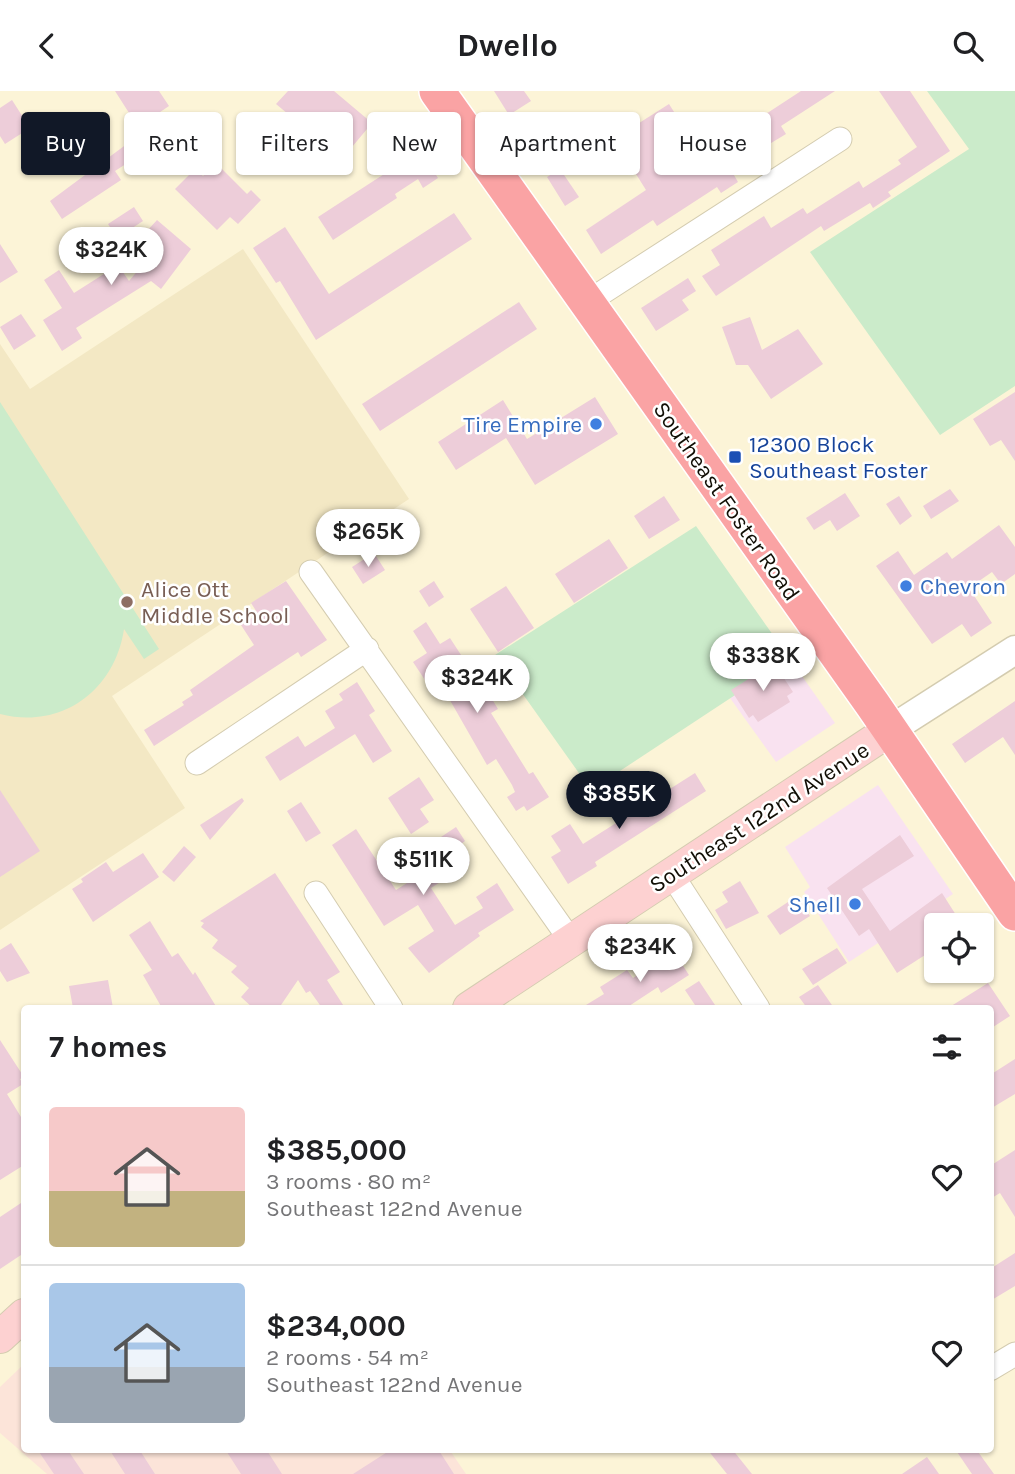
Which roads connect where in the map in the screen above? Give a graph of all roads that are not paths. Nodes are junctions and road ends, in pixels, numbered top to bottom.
1 (437, 91) edge
2 (840, 139) dead end
3 (586, 303) junction
4 (311, 572) dead end
5 (367, 649) junction
6 (1015, 650) edge
7 (890, 730) junction
8 (197, 763) dead end
9 (672, 875) junction
10 (316, 893) dead end
11 (1015, 912) edge
12 (571, 941) junction
13 (389, 1005) edge
14 (475, 1005) edge
15 (756, 1005) edge
16 (21, 1318) edge
17 (0, 1337) edge
18 (1015, 1354) edge
19 (994, 1367) edge

1 - 3 main road, Southeast Foster Road
2 - 3 street
3 - 7 main road, Southeast Foster Road
4 - 5 street
5 - 8 street
5 - 12 street
6 - 7 street, Southeast 122nd Avenue
7 - 9 main road, Southeast 122nd Avenue
7 - 11 main road, Southeast Foster Road
9 - 12 main road, Southeast 122nd Avenue
9 - 15 street
10 - 13 street
12 - 14 main road, Southeast 122nd Avenue
16 - 17 main road
18 - 19 street

